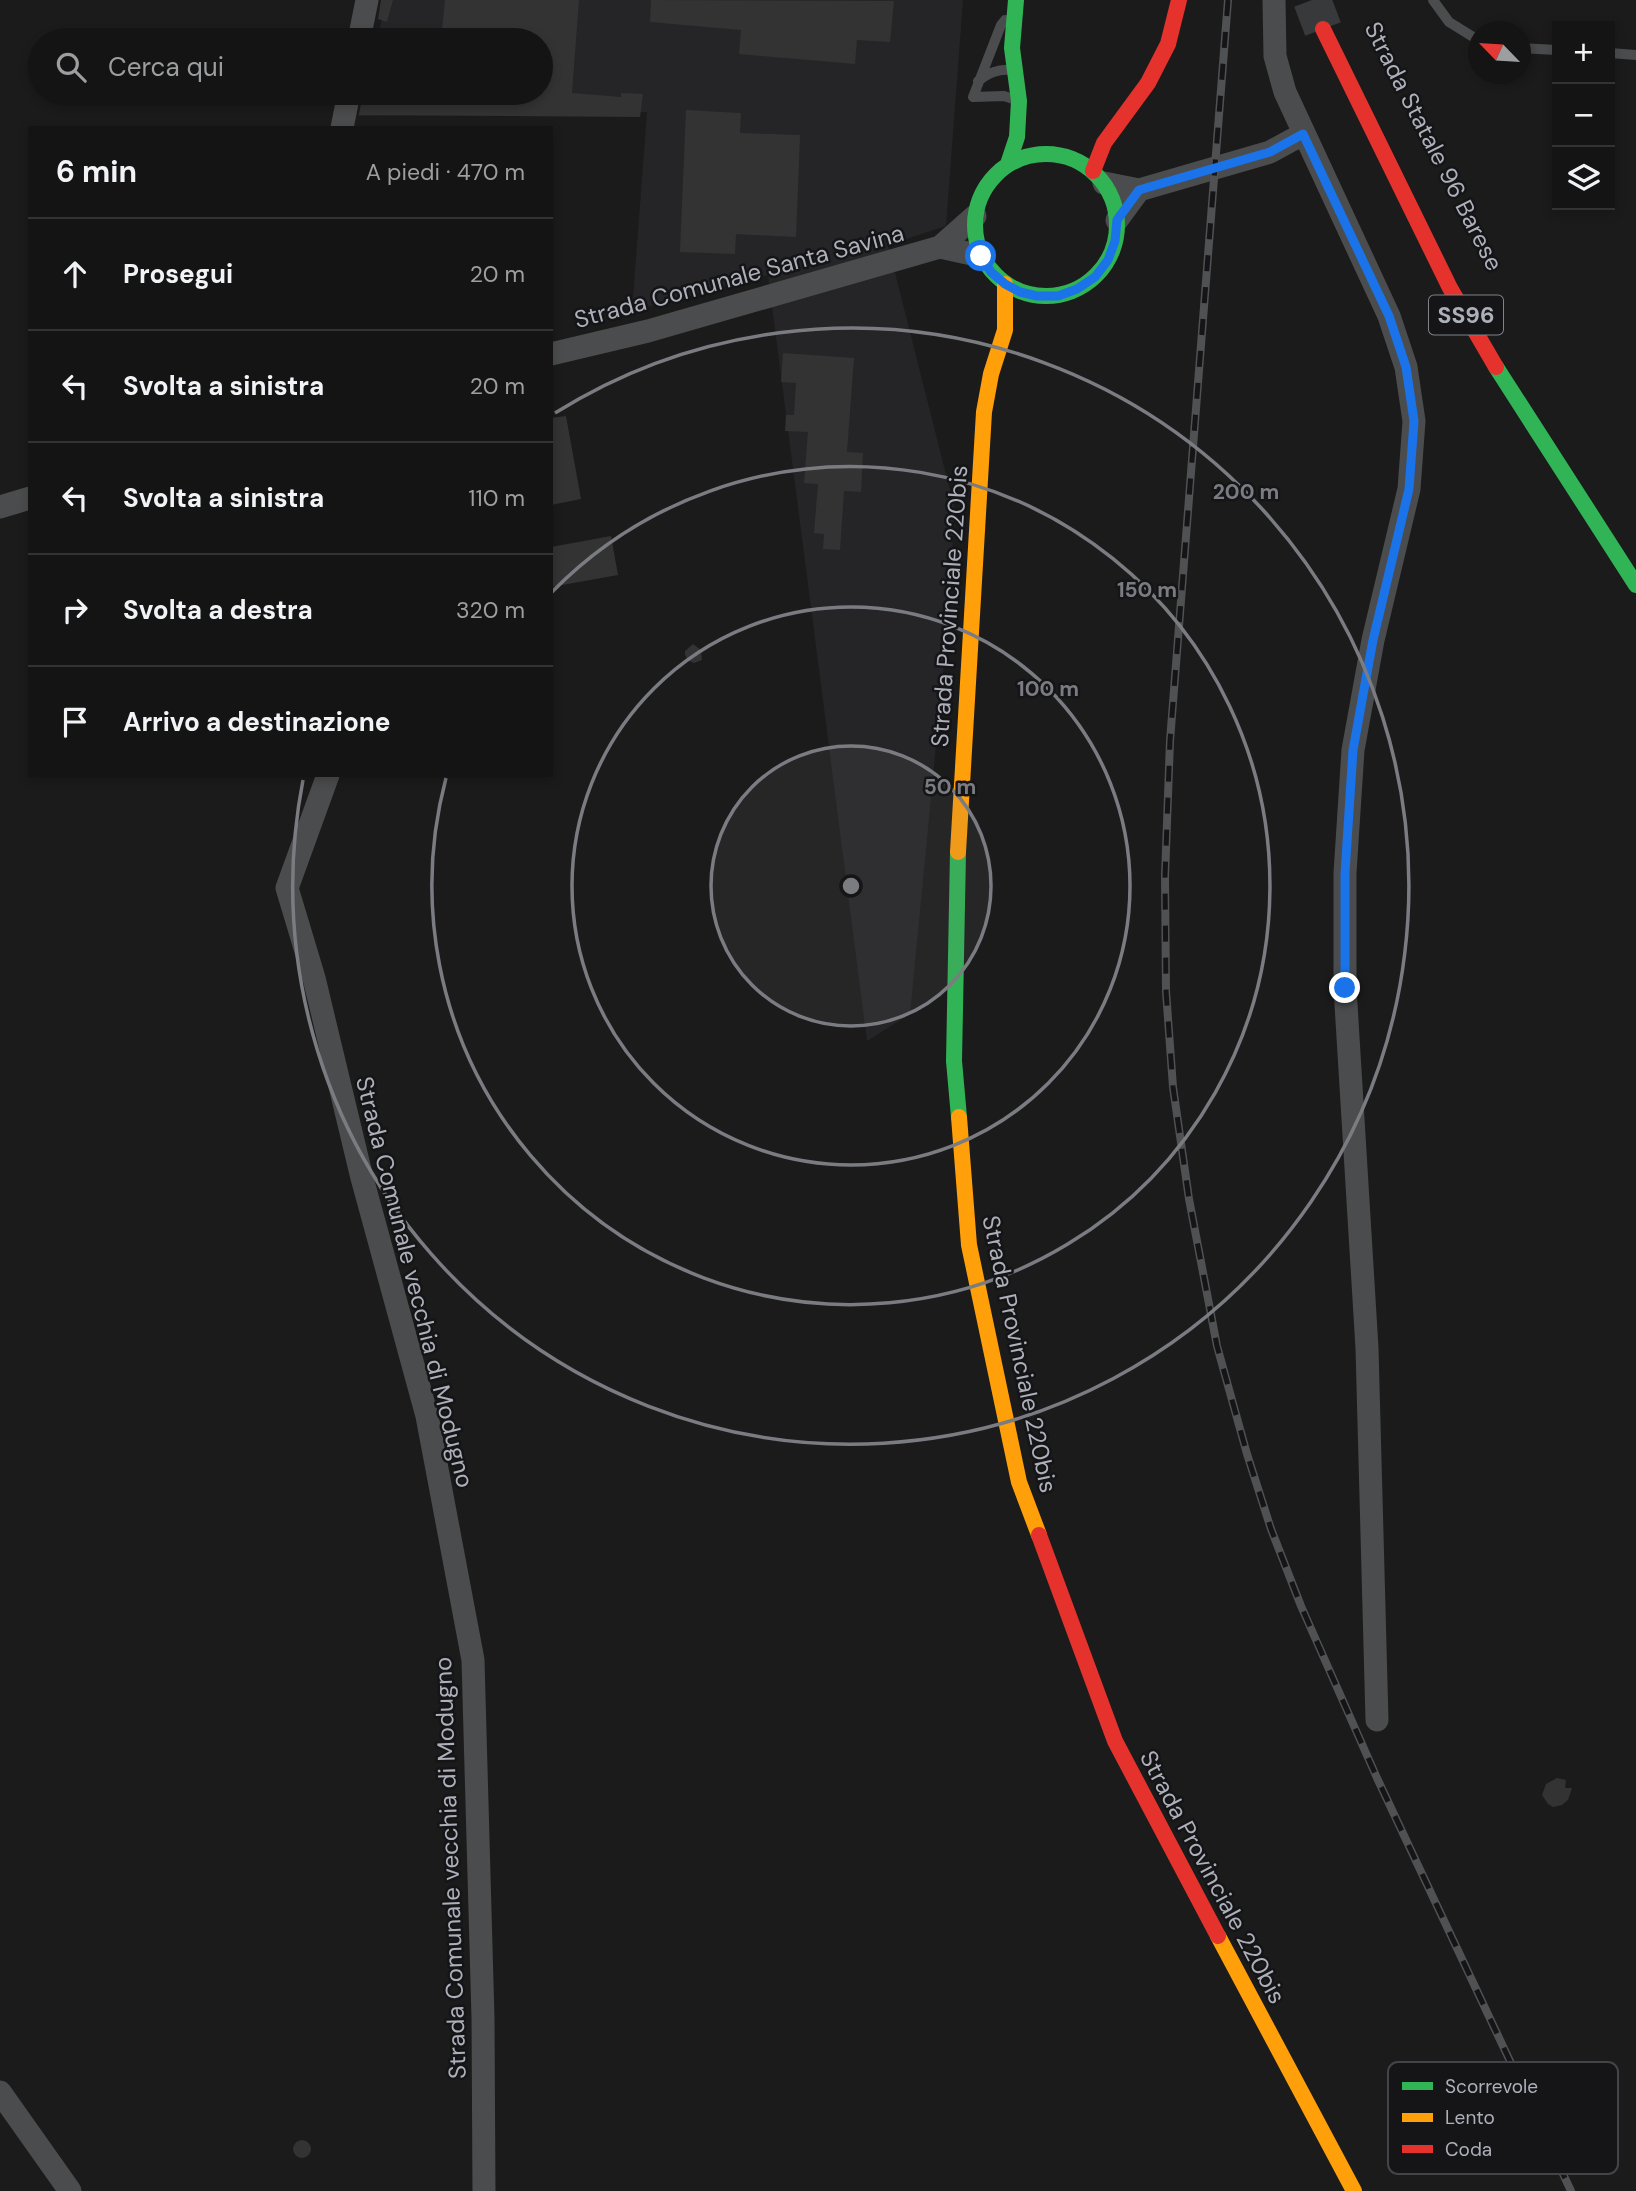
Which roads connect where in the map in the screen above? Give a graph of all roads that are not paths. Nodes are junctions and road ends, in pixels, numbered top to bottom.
1 (367, 0) edge
2 (1179, 0) edge
3 (1273, 0) edge
4 (1433, 0) edge
5 (1015, 4) edge
6 (361, 28) edge
7 (1323, 29) tunnel mouth
8 (1468, 33) edge
9 (1531, 49) edge
10 (1552, 50) edge
11 (1615, 53) edge
12 (1636, 55) edge
13 (1013, 70) junction
14 (977, 82) junction
15 (1019, 101) junction
16 (347, 105) edge
17 (342, 126) edge
18 (1303, 134) junction
19 (1052, 154) junction
20 (1008, 164) junction
21 (1098, 177) junction
22 (1139, 190) junction
23 (975, 216) junction
24 (1117, 220) junction
25 (940, 247) junction
26 (981, 256) junction
27 (1005, 284) junction
28 (1037, 296) junction
29 (1005, 330) junction
30 (553, 354) edge
31 (28, 499) edge
32 (0, 507) edge
33 (1636, 585) edge
34 (326, 777) edge
35 (1377, 1720) dead end
36 (0, 2092) edge
37 (70, 2191) edge
38 (484, 2191) edge
39 (1354, 2191) edge

1 - 6 street
2 - 21 main road
3 - 18 street
4 - 8 lane
5 - 13 main road
5 - 14 lane
7 - 33 main road, Strada Statale 96 Barese / SS96
9 - 10 lane
11 - 12 lane
13 - 14 lane
13 - 15 main road
14 - 15 lane
15 - 19 main road
15 - 20 main road
16 - 17 street
18 - 22 street
18 - 35 street
19 - 20 main road
19 - 21 main road
20 - 23 main road
21 - 22 street
21 - 24 main road
22 - 24 street
23 - 25 street, Strada Comunale Santa Savina
23 - 26 main road
24 - 28 main road
25 - 26 street, Strada Comunale Santa Savina
25 - 30 street, Strada Comunale Santa Savina
26 - 27 main road
27 - 28 main road
27 - 29 main road, Strada Provinciale 220bis
28 - 29 main road, Strada Provinciale 220bis
29 - 39 main road, Strada Provinciale 220bis
31 - 32 street
34 - 38 street, Strada Comunale vecchia di Modugno
36 - 37 street

